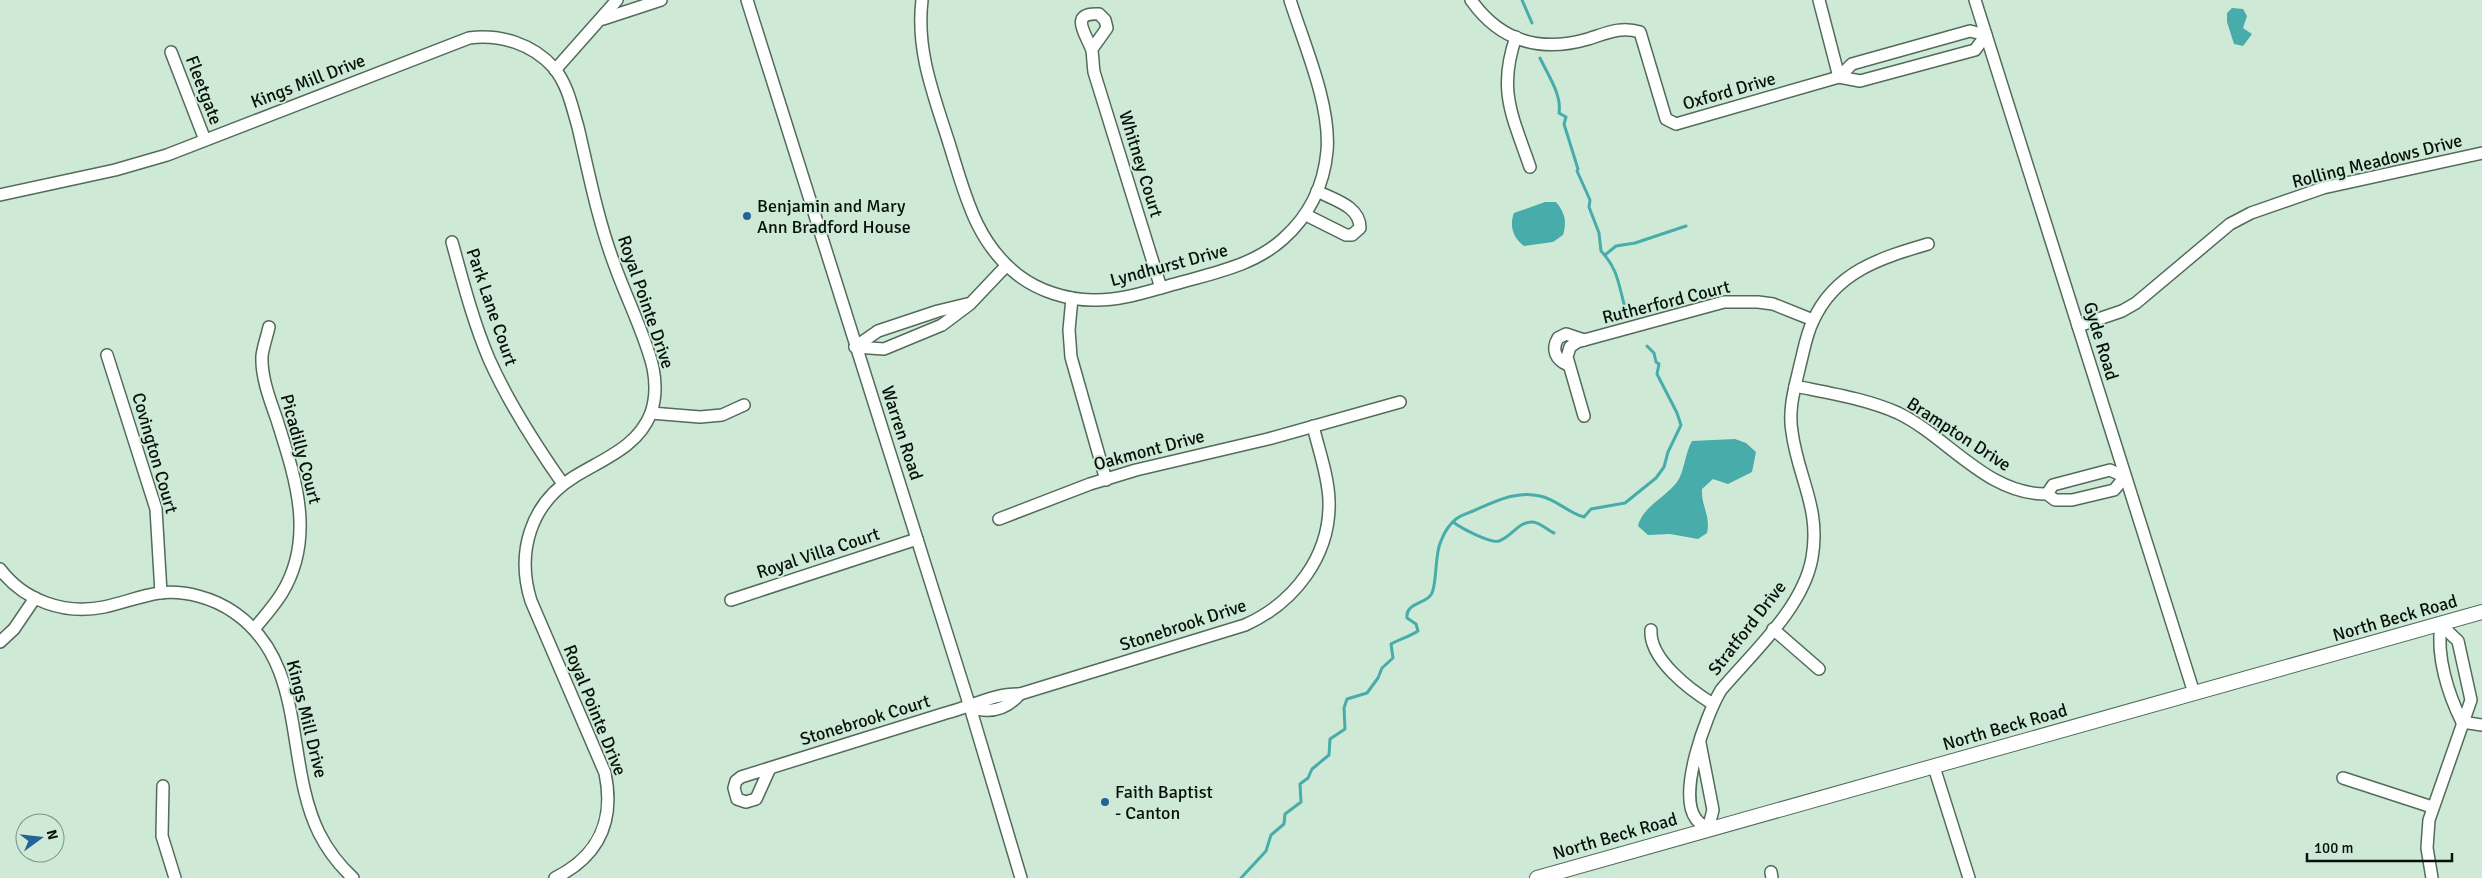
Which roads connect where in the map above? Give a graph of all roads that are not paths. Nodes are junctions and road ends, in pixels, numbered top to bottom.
1 (618, 0) edge
2 (660, 0) edge
3 (747, 0) edge
4 (922, 0) edge
5 (1290, 0) edge
6 (1471, 0) edge
7 (1819, 0) edge
8 (1975, 0) edge
9 (601, 20) junction
10 (1986, 35) junction
11 (1516, 37) junction
12 (1092, 49) dead end
13 (171, 52) dead end
14 (555, 70) junction
15 (1840, 77) junction
16 (205, 140) junction
17 (2482, 153) edge
18 (1530, 167) dead end
19 (1317, 191) junction
20 (0, 195) edge
21 (1306, 215) junction
22 (452, 242) dead end
23 (1928, 244) dead end
24 (1006, 266) junction
25 (1161, 288) junction
26 (1072, 298) junction
27 (970, 304) junction
28 (1813, 320) junction
29 (2078, 326) junction
30 (270, 327) dead end
31 (855, 347) junction
32 (107, 355) dead end
33 (1795, 386) junction
34 (1400, 402) dead end
35 (744, 405) dead end
36 (651, 413) junction
37 (1584, 416) dead end
38 (1312, 426) junction
39 (2125, 477) junction
40 (1106, 480) junction
41 (563, 484) junction
42 (2047, 494) junction
43 (999, 519) dead end
44 (917, 539) junction
45 (0, 568) edge
46 (161, 593) junction
47 (35, 598) junction
48 (731, 600) dead end
49 (2482, 612) edge
50 (2441, 625) junction
51 (254, 629) junction
52 (1773, 629) junction
53 (1651, 630) dead end
54 (0, 642) edge
55 (1819, 669) dead end
56 (2194, 693) junction
57 (1713, 704) junction
58 (970, 707) junction
59 (2462, 722) junction
60 (2482, 725) edge
61 (1700, 743) junction
62 (1934, 767) junction
63 (770, 768) dead end
64 (2343, 778) dead end
65 (163, 786) dead end
66 (2432, 807) junction
67 (1708, 829) junction
68 (175, 878) edge
69 (353, 878) edge
70 (554, 878) edge
71 (1021, 878) edge
72 (1538, 878) edge
73 (1969, 878) edge
74 (2432, 878) edge

1 - 9 street
2 - 9 street
3 - 31 street, Warren Road
4 - 24 street, Lyndhurst Drive
5 - 19 street
6 - 11 street, Oxford Drive
7 - 15 street
8 - 10 street, Gyde Road
9 - 14 street
10 - 15 street, Oxford Drive
10 - 15 street, Oxford Drive
10 - 29 street, Gyde Road
11 - 15 street, Oxford Drive
11 - 18 street
12 - 25 street, Whitney Court
13 - 16 street, Fleetgate
14 - 16 street, Kings Mill Drive
14 - 36 street, Royal Pointe Drive
16 - 20 street, Kings Mill Drive
17 - 29 street, Rolling Meadows Drive
19 - 21 street
19 - 21 street
21 - 25 street, Lyndhurst Drive
22 - 41 street, Park Lane Court
23 - 28 street
24 - 26 street, Lyndhurst Drive
24 - 27 street
25 - 26 street, Lyndhurst Drive
26 - 40 street
27 - 31 street
27 - 31 street
28 - 33 street, Stratford Drive
28 - 37 street, Rutherford Court
29 - 39 street, Gyde Road
30 - 51 street, Picadilly Court
31 - 44 street, Warren Road
32 - 46 street, Covington Court
33 - 42 street, Brampton Drive
33 - 52 street, Stratford Drive
34 - 38 street, Oakmont Drive
35 - 36 street
36 - 41 street, Royal Pointe Drive
38 - 40 street, Oakmont Drive
38 - 58 street, Stonebrook Drive
39 - 42 street
39 - 42 street, Brampton Drive
39 - 56 street, Gyde Road
40 - 43 street, Oakmont Drive
41 - 70 street, Royal Pointe Drive
44 - 48 street, Royal Villa Court
44 - 58 street, Warren Road
45 - 47 street, Kings Mill Drive
46 - 47 street, Kings Mill Drive
46 - 51 street, Kings Mill Drive
47 - 54 street
49 - 50 main road, North Beck Road
50 - 56 main road, North Beck Road
50 - 59 street
50 - 59 street
51 - 69 street, Kings Mill Drive
52 - 55 street
52 - 57 street, Stratford Drive
53 - 57 street
56 - 62 main road, North Beck Road
57 - 61 street, Stratford Drive
58 - 63 street, Stonebrook Court
58 - 71 street, Warren Road
59 - 60 street
59 - 66 street
61 - 67 street, Stratford Drive
61 - 67 street, Stratford Drive
62 - 67 main road, North Beck Road
62 - 73 street
64 - 66 street
65 - 68 street
66 - 74 street
67 - 72 main road, North Beck Road

